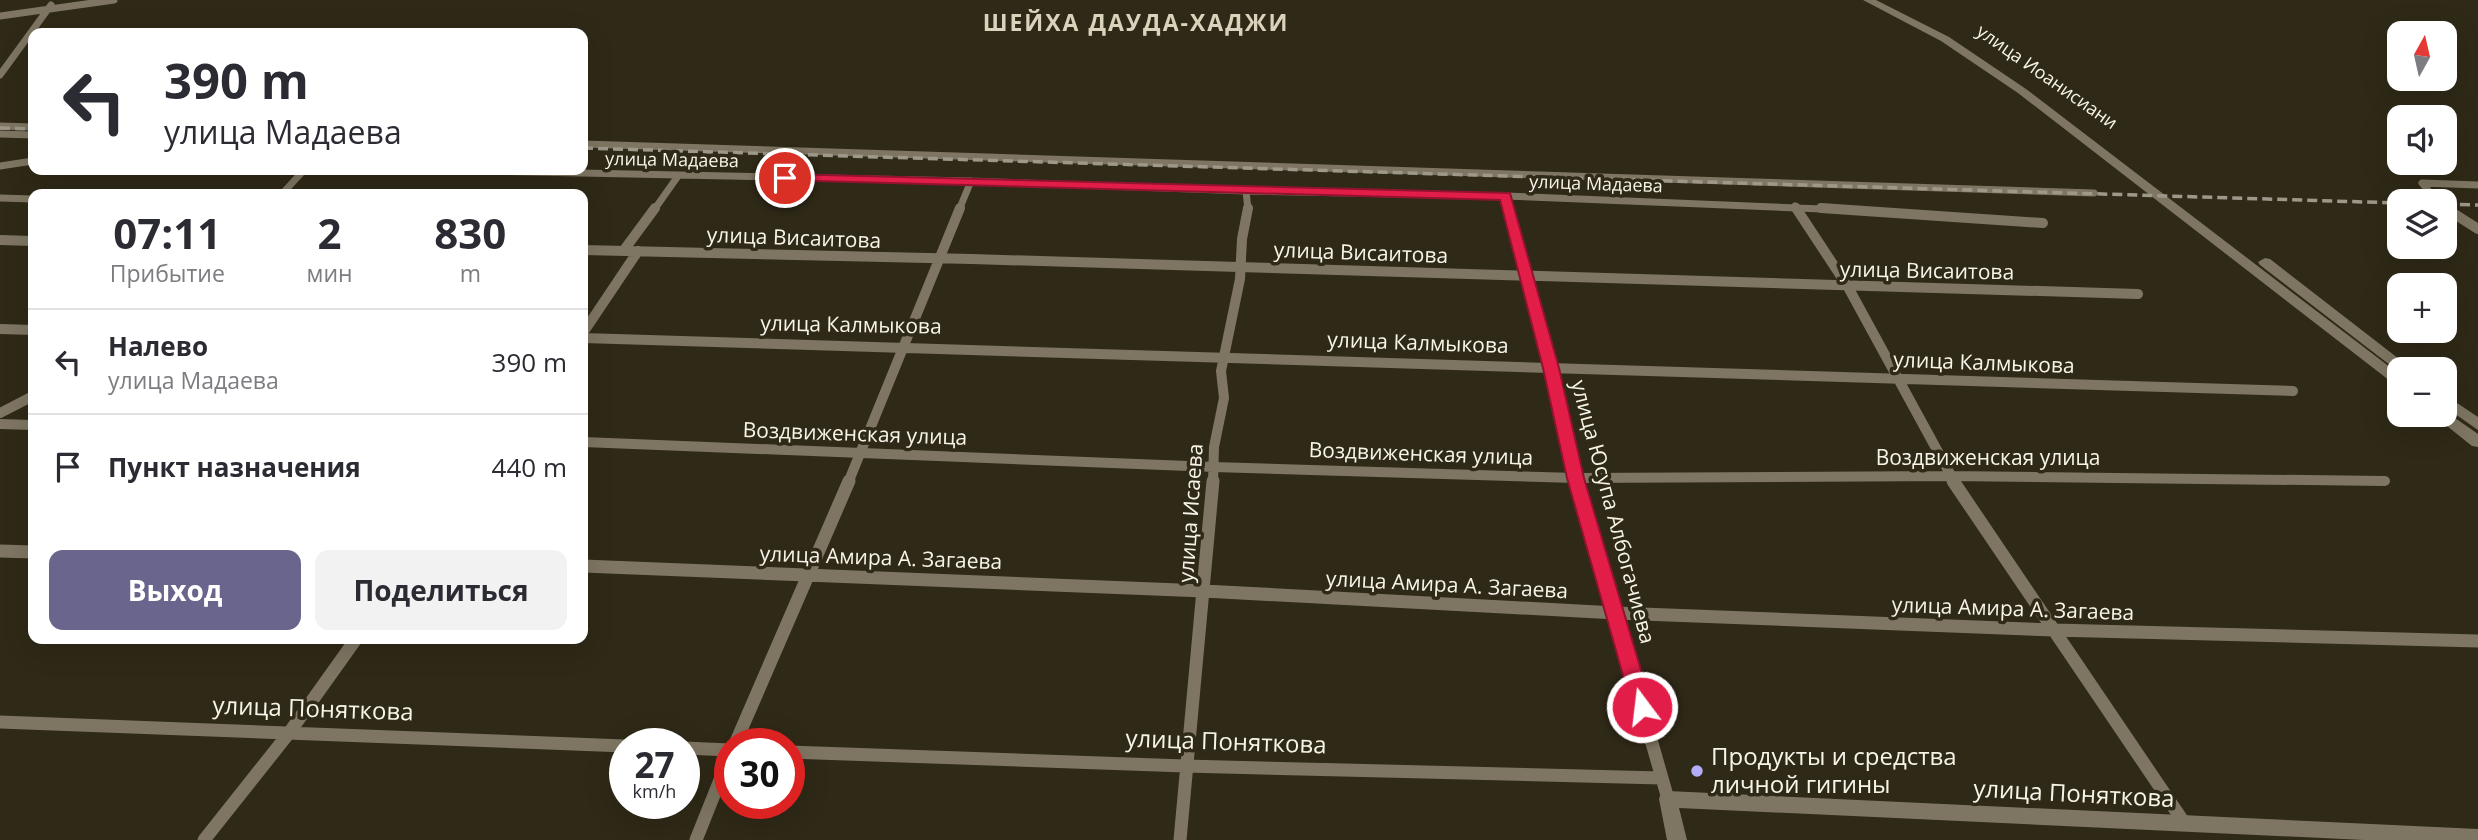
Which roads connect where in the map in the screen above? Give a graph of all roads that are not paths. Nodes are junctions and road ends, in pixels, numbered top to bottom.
1 (54, 0) edge
2 (114, 0) edge
3 (1868, 0) edge
4 (1883, 0) edge
5 (50, 8) junction
6 (0, 16) edge
7 (36, 28) edge
8 (28, 40) edge
9 (16, 57) junction
10 (0, 60) edge
11 (0, 75) edge
12 (0, 125) edge
13 (28, 127) edge
14 (0, 134) edge
15 (28, 135) edge
16 (588, 144) edge
17 (28, 163) edge
18 (0, 166) edge
19 (588, 174) edge
20 (299, 175) edge
21 (678, 176) junction
22 (971, 181) junction
23 (2478, 185) edge
24 (287, 189) edge
25 (2427, 189) edge
26 (1246, 191) junction
27 (2094, 193) dead end
28 (1506, 196) junction
29 (0, 198) edge
30 (28, 199) edge
31 (1795, 206) junction
32 (2457, 216) edge
33 (2043, 223) dead end
34 (2478, 229) edge
35 (0, 240) edge
36 (28, 241) edge
37 (588, 250) edge
38 (624, 250) junction
39 (638, 251) junction
40 (941, 260) junction
41 (1240, 266) junction
42 (1528, 277) junction
43 (1848, 287) junction
44 (2138, 294) dead end
45 (588, 327) edge
46 (0, 329) edge
47 (28, 330) edge
48 (588, 335) edge
49 (905, 346) junction
50 (1225, 355) junction
51 (2389, 357) edge
52 (1551, 368) junction
53 (2387, 372) edge
54 (1898, 380) junction
55 (2293, 391) dead end
56 (28, 399) edge
57 (2457, 409) edge
58 (0, 413) edge
59 (0, 424) edge
60 (28, 425) edge
61 (2478, 425) edge
62 (2457, 426) edge
63 (588, 442) edge
64 (2478, 442) edge
65 (861, 453) junction
66 (1214, 467) junction
67 (1950, 476) junction
68 (1576, 478) junction
69 (2385, 481) dead end
70 (0, 551) edge
71 (28, 552) edge
72 (588, 566) edge
73 (807, 575) junction
74 (1204, 591) junction
75 (1616, 613) junction
76 (2054, 630) junction
77 (2478, 641) edge
78 (352, 644) edge
79 (0, 722) edge
80 (741, 728) edge
81 (289, 733) junction
82 (609, 745) edge
83 (805, 753) edge
84 (1185, 766) junction
85 (1661, 778) junction
86 (714, 795) edge
87 (1668, 799) junction
88 (2185, 824) junction
89 (2417, 836) edge
90 (2478, 837) edge
91 (204, 840) edge
92 (696, 840) edge
93 (1180, 840) edge
94 (1677, 840) edge

1 - 5 street
2 - 5 street
3 - 53 main road
4 - 51 main road, улица Иоанисиани
5 - 6 street
5 - 7 street
8 - 9 street
9 - 10 street
9 - 11 street
12 - 13 street
14 - 15 street
16 - 27 street
17 - 18 street
19 - 21 street, улица Мадаева
20 - 24 street
21 - 22 street, улица Мадаева
21 - 38 street
22 - 26 street, улица Мадаева
22 - 40 street
23 - 25 street
26 - 28 street, улица Мадаева
26 - 41 street, улица Исаева
28 - 31 street, улица Мадаева
28 - 42 street, улица Юсупа Албогачиева
29 - 30 street
31 - 33 street, улица Мадаева
31 - 43 street
32 - 34 street
35 - 36 street
37 - 38 street, улица Висаитова
38 - 39 street, улица Висаитова
39 - 40 street, улица Висаитова
39 - 45 street
40 - 41 street, улица Висаитова
40 - 49 street
41 - 42 street, улица Висаитова
41 - 50 street, улица Исаева
42 - 43 street, улица Висаитова
42 - 52 street, улица Юсупа Албогачиева
43 - 44 street, улица Висаитова
43 - 54 street
46 - 47 street
48 - 49 street, улица Калмыкова
49 - 50 street, улица Калмыкова
49 - 65 street
50 - 52 street, улица Калмыкова
50 - 66 street, улица Исаева
52 - 54 street, улица Калмыкова
52 - 68 street, улица Юсупа Албогачиева
54 - 55 street, улица Калмыкова
54 - 67 street
56 - 58 street
57 - 61 main road
59 - 60 street
62 - 64 main road
63 - 65 street, Воздвиженская улица
65 - 66 street, Воздвиженская улица
65 - 73 street
66 - 68 street, Воздвиженская улица
66 - 74 street, улица Исаева
67 - 68 street, Воздвиженская улица
67 - 69 street, Воздвиженская улица
67 - 76 street
68 - 75 street, улица Юсупа Албогачиева
70 - 71 street
72 - 73 street, улица Амира А. Загаева
73 - 74 street, улица Амира А. Загаева
73 - 80 street
74 - 75 street, улица Амира А. Загаева
74 - 84 street, улица Исаева
75 - 76 street, улица Амира А. Загаева
75 - 85 street, улица Юсупа Албогачиева
76 - 77 street, улица Амира А. Загаева
76 - 88 street
78 - 81 street
79 - 81 street, улица Поняткова
81 - 82 street, улица Поняткова
81 - 91 street
83 - 84 street, улица Поняткова
84 - 85 street, улица Поняткова
84 - 93 street, улица Исаева
85 - 87 street, улица Юсупа Албогачиева
86 - 92 street
87 - 88 street, улица Поняткова
87 - 94 street, улица Юсупа Албогачиева
88 - 89 street, улица Поняткова
89 - 90 street, улица Поняткова

